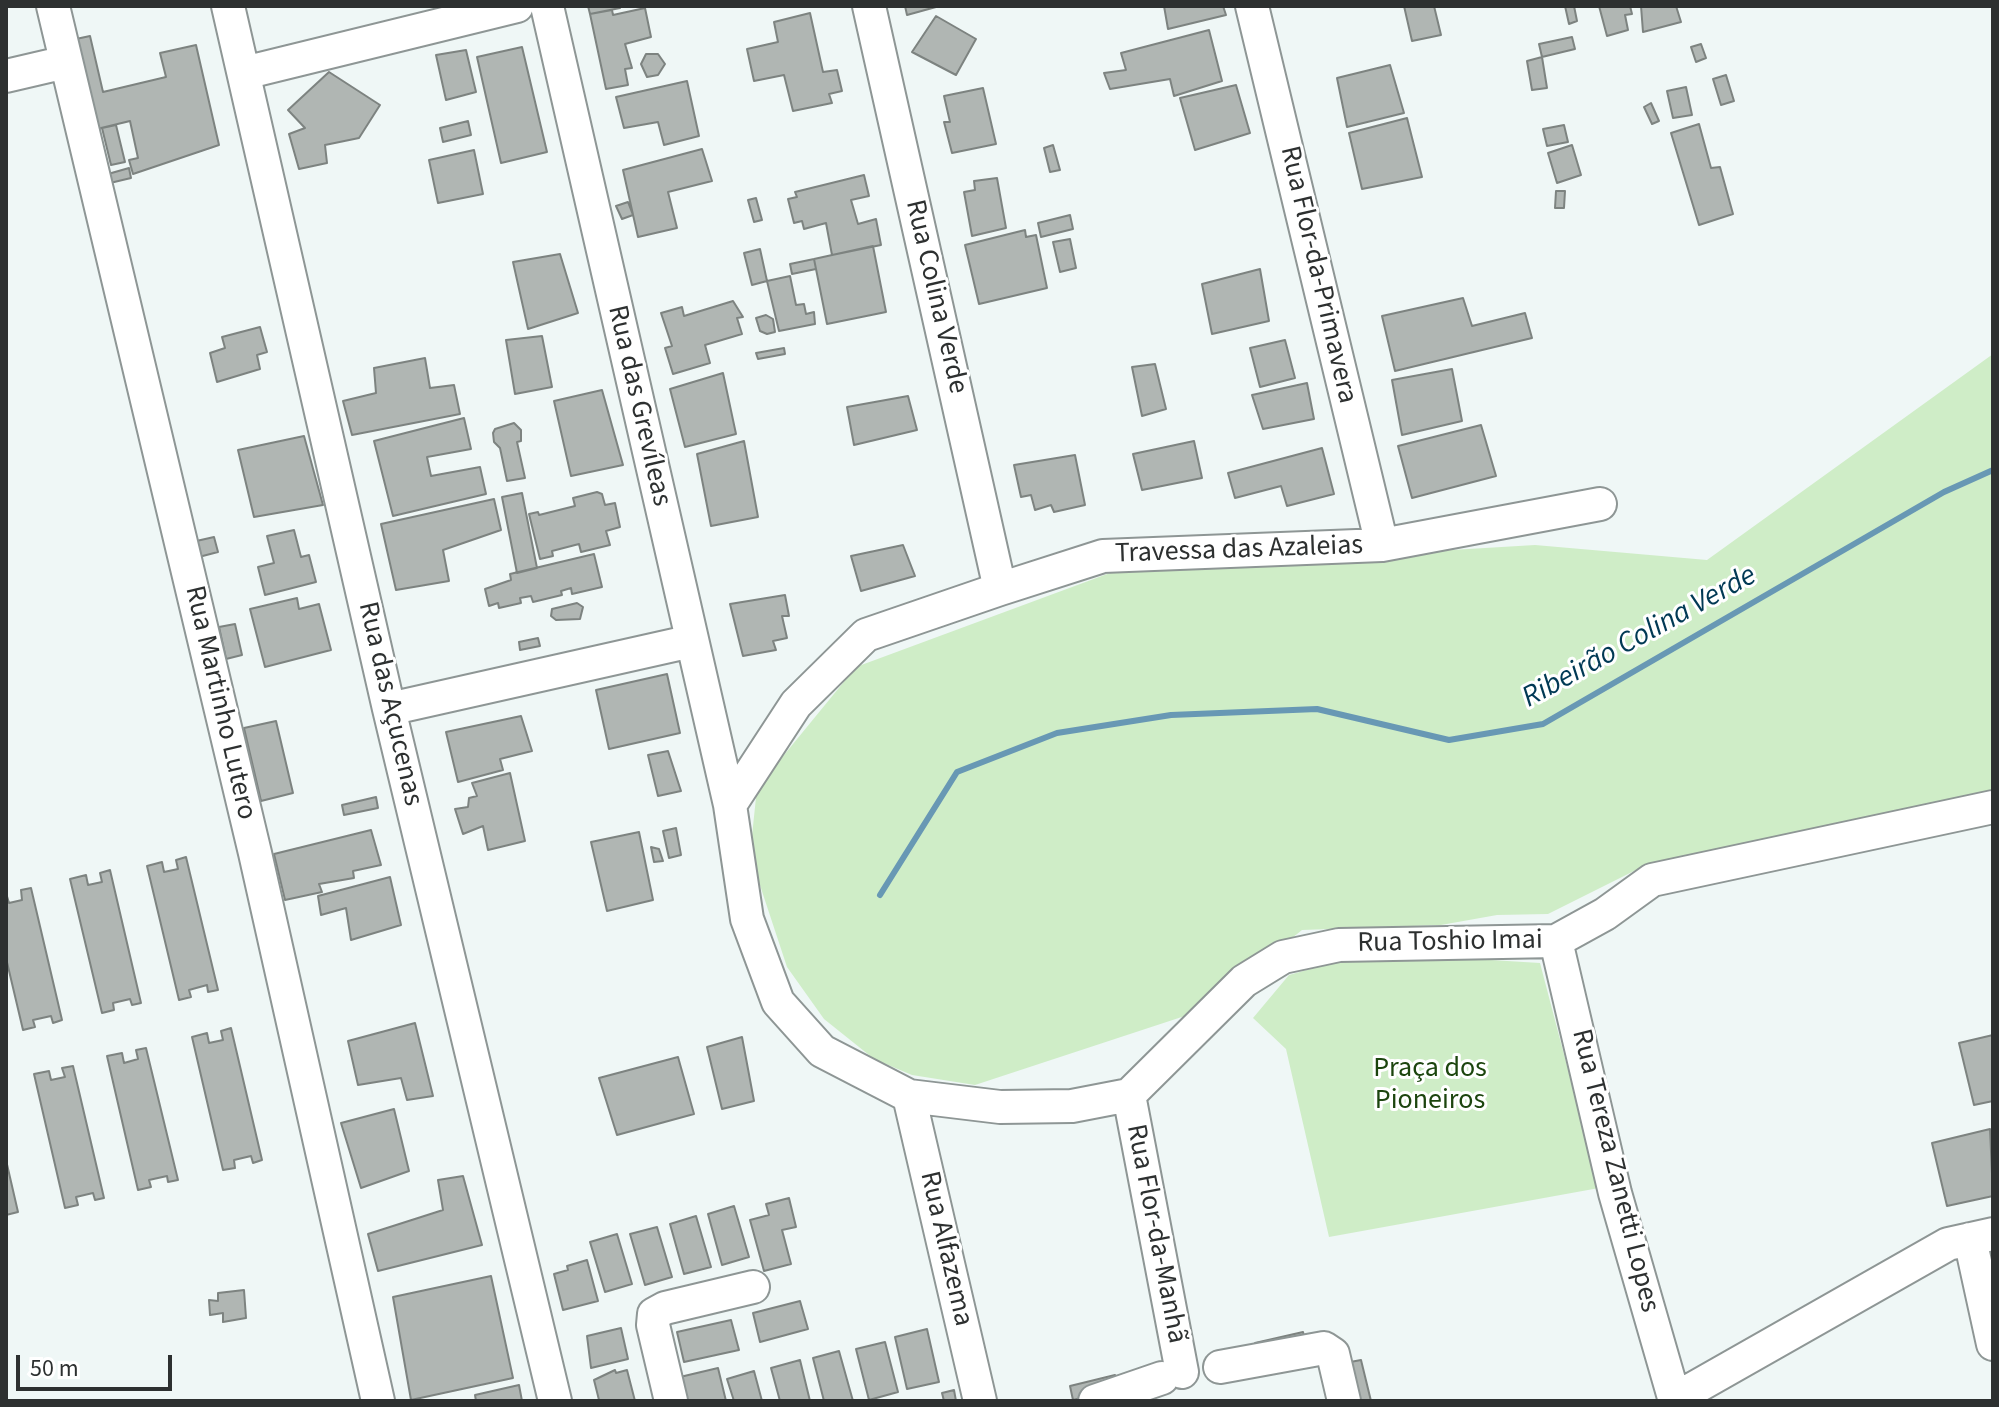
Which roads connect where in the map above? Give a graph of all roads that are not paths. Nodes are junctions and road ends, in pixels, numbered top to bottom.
1 (53, 6) edge
2 (228, 6) edge
3 (517, 6) edge
4 (547, 6) edge
5 (869, 6) edge
6 (1252, 6) edge
7 (66, 62) junction
8 (244, 73) junction
9 (6, 76) edge
10 (1600, 504) dead end
11 (1382, 545) junction
12 (1000, 589) junction
13 (692, 641) junction
14 (389, 709) junction
15 (730, 805) junction
16 (1993, 807) edge
17 (1556, 941) junction
18 (1129, 1095) junction
19 (909, 1096) junction
20 (1970, 1239) edge
21 (753, 1287) dead end
22 (1993, 1344) edge
23 (1189, 1372) junction
24 (1675, 1400) edge
25 (378, 1401) edge
26 (555, 1401) edge
27 (671, 1401) edge
28 (980, 1401) edge
29 (1095, 1401) edge
30 (1344, 1401) edge

1 - 7 street, Rua Martinho Lutero
2 - 8 street, Rua das Açucenas
3 - 8 street
4 - 13 street, Rua das Grevíleas
5 - 12 street, Rua Colina Verde
6 - 11 street, Rua Flor-da-Primavera
7 - 9 street
7 - 25 street, Rua Martinho Lutero
8 - 14 street, Rua das Açucenas
10 - 11 street, Travessa das Azaleias
11 - 12 street, Travessa das Azaleias
12 - 15 street, Travessa das Azaleias
13 - 14 street
13 - 15 street, Rua das Grevíleas
14 - 26 street, Rua das Açucenas
15 - 19 street, Rua das Grevíleas
16 - 17 street, Rua Toshio Imai
17 - 18 street, Rua Toshio Imai
17 - 24 street, Rua Tereza Zanetti Lopes
18 - 19 street
18 - 23 street, Rua Flor-da-Manhã
19 - 28 street, Rua Alfazema
20 - 22 street
20 - 24 street
21 - 27 street
23 - 29 street
23 - 30 street

